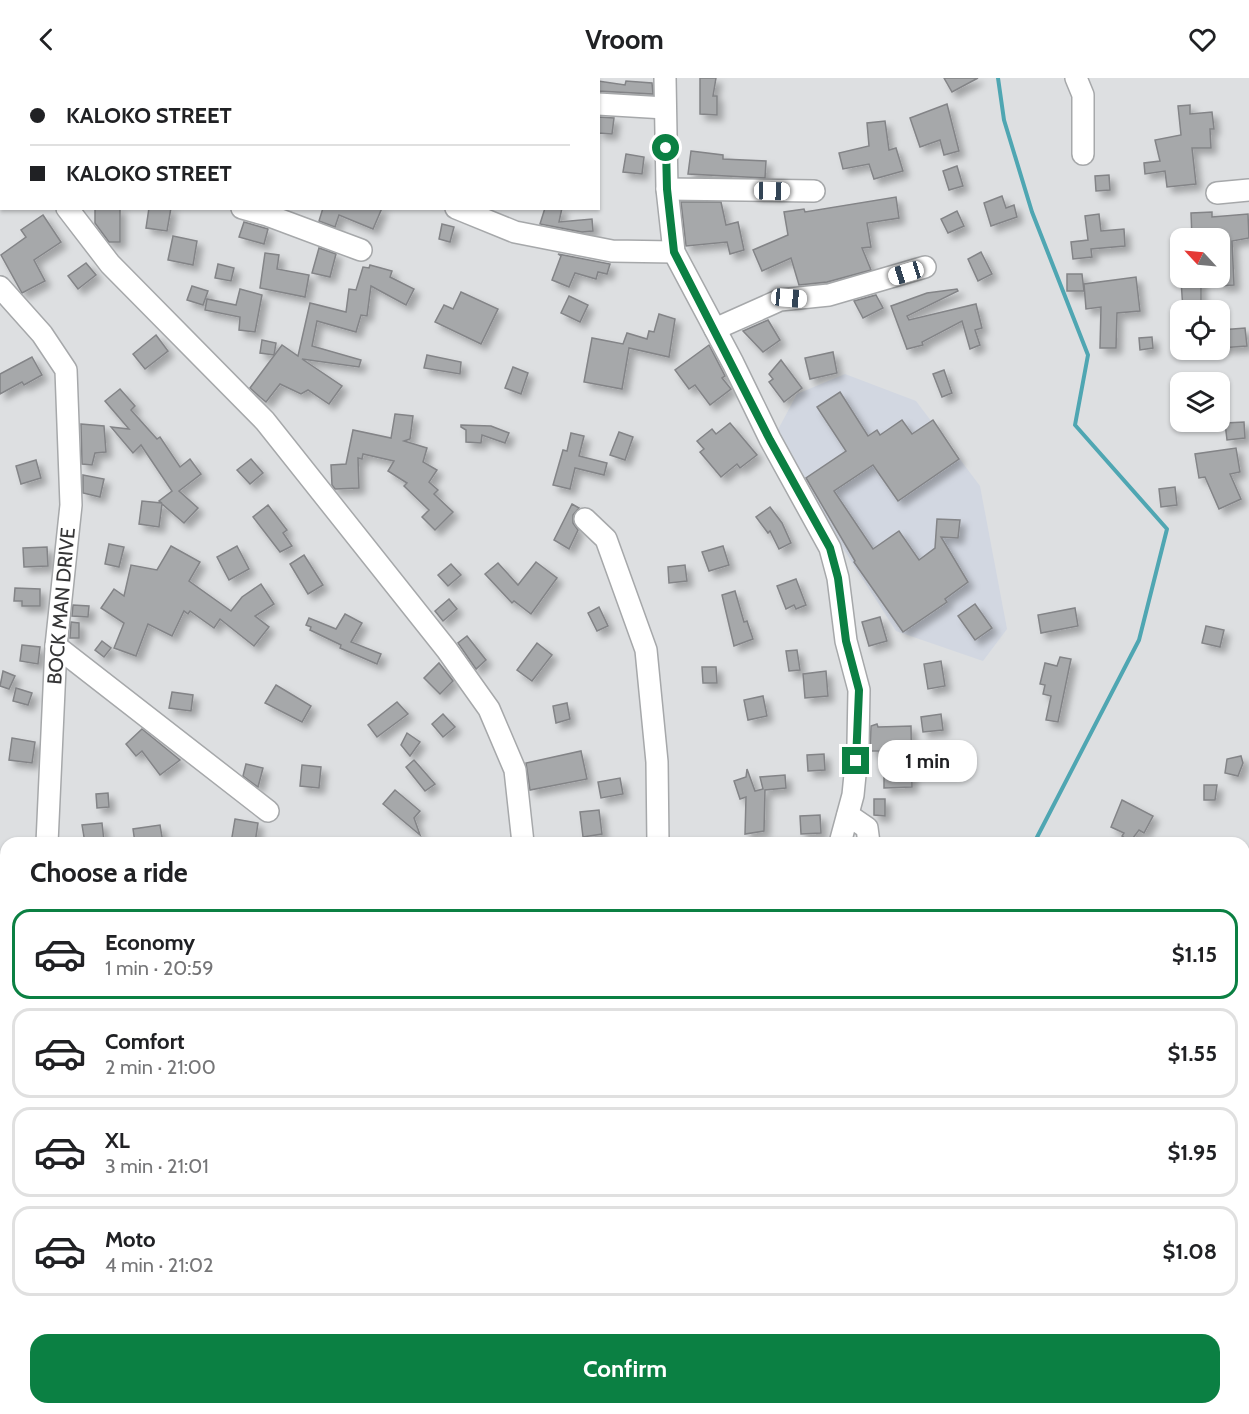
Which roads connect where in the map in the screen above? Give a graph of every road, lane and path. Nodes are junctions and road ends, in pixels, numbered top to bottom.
1 (665, 78) edge
2 (1076, 78) edge
3 (600, 104) edge
4 (665, 108) junction
5 (1083, 154) dead end
6 (667, 189) junction
7 (1249, 190) edge
8 (814, 191) dead end
9 (1217, 194) dead end
10 (69, 210) edge
11 (248, 210) edge
12 (461, 210) edge
13 (361, 250) dead end
14 (674, 252) junction
15 (925, 267) dead end
16 (0, 287) edge
17 (715, 329) junction
18 (585, 519) dead end
19 (56, 646) junction
20 (268, 811) dead end
21 (848, 815) junction
22 (47, 837) edge
23 (522, 837) edge
24 (658, 837) edge
25 (842, 837) edge
26 (868, 837) edge

1 - 4 street
2 - 5 street
3 - 4 street
4 - 6 street
6 - 8 street
6 - 14 street
7 - 9 street
10 - 23 street
11 - 13 street
12 - 14 street
14 - 17 street
15 - 17 street
16 - 19 street, BOCK MAN DRIVE
17 - 21 street
18 - 24 street
19 - 20 street
19 - 22 street, BOCK MAN DRIVE
21 - 25 street
21 - 26 street

